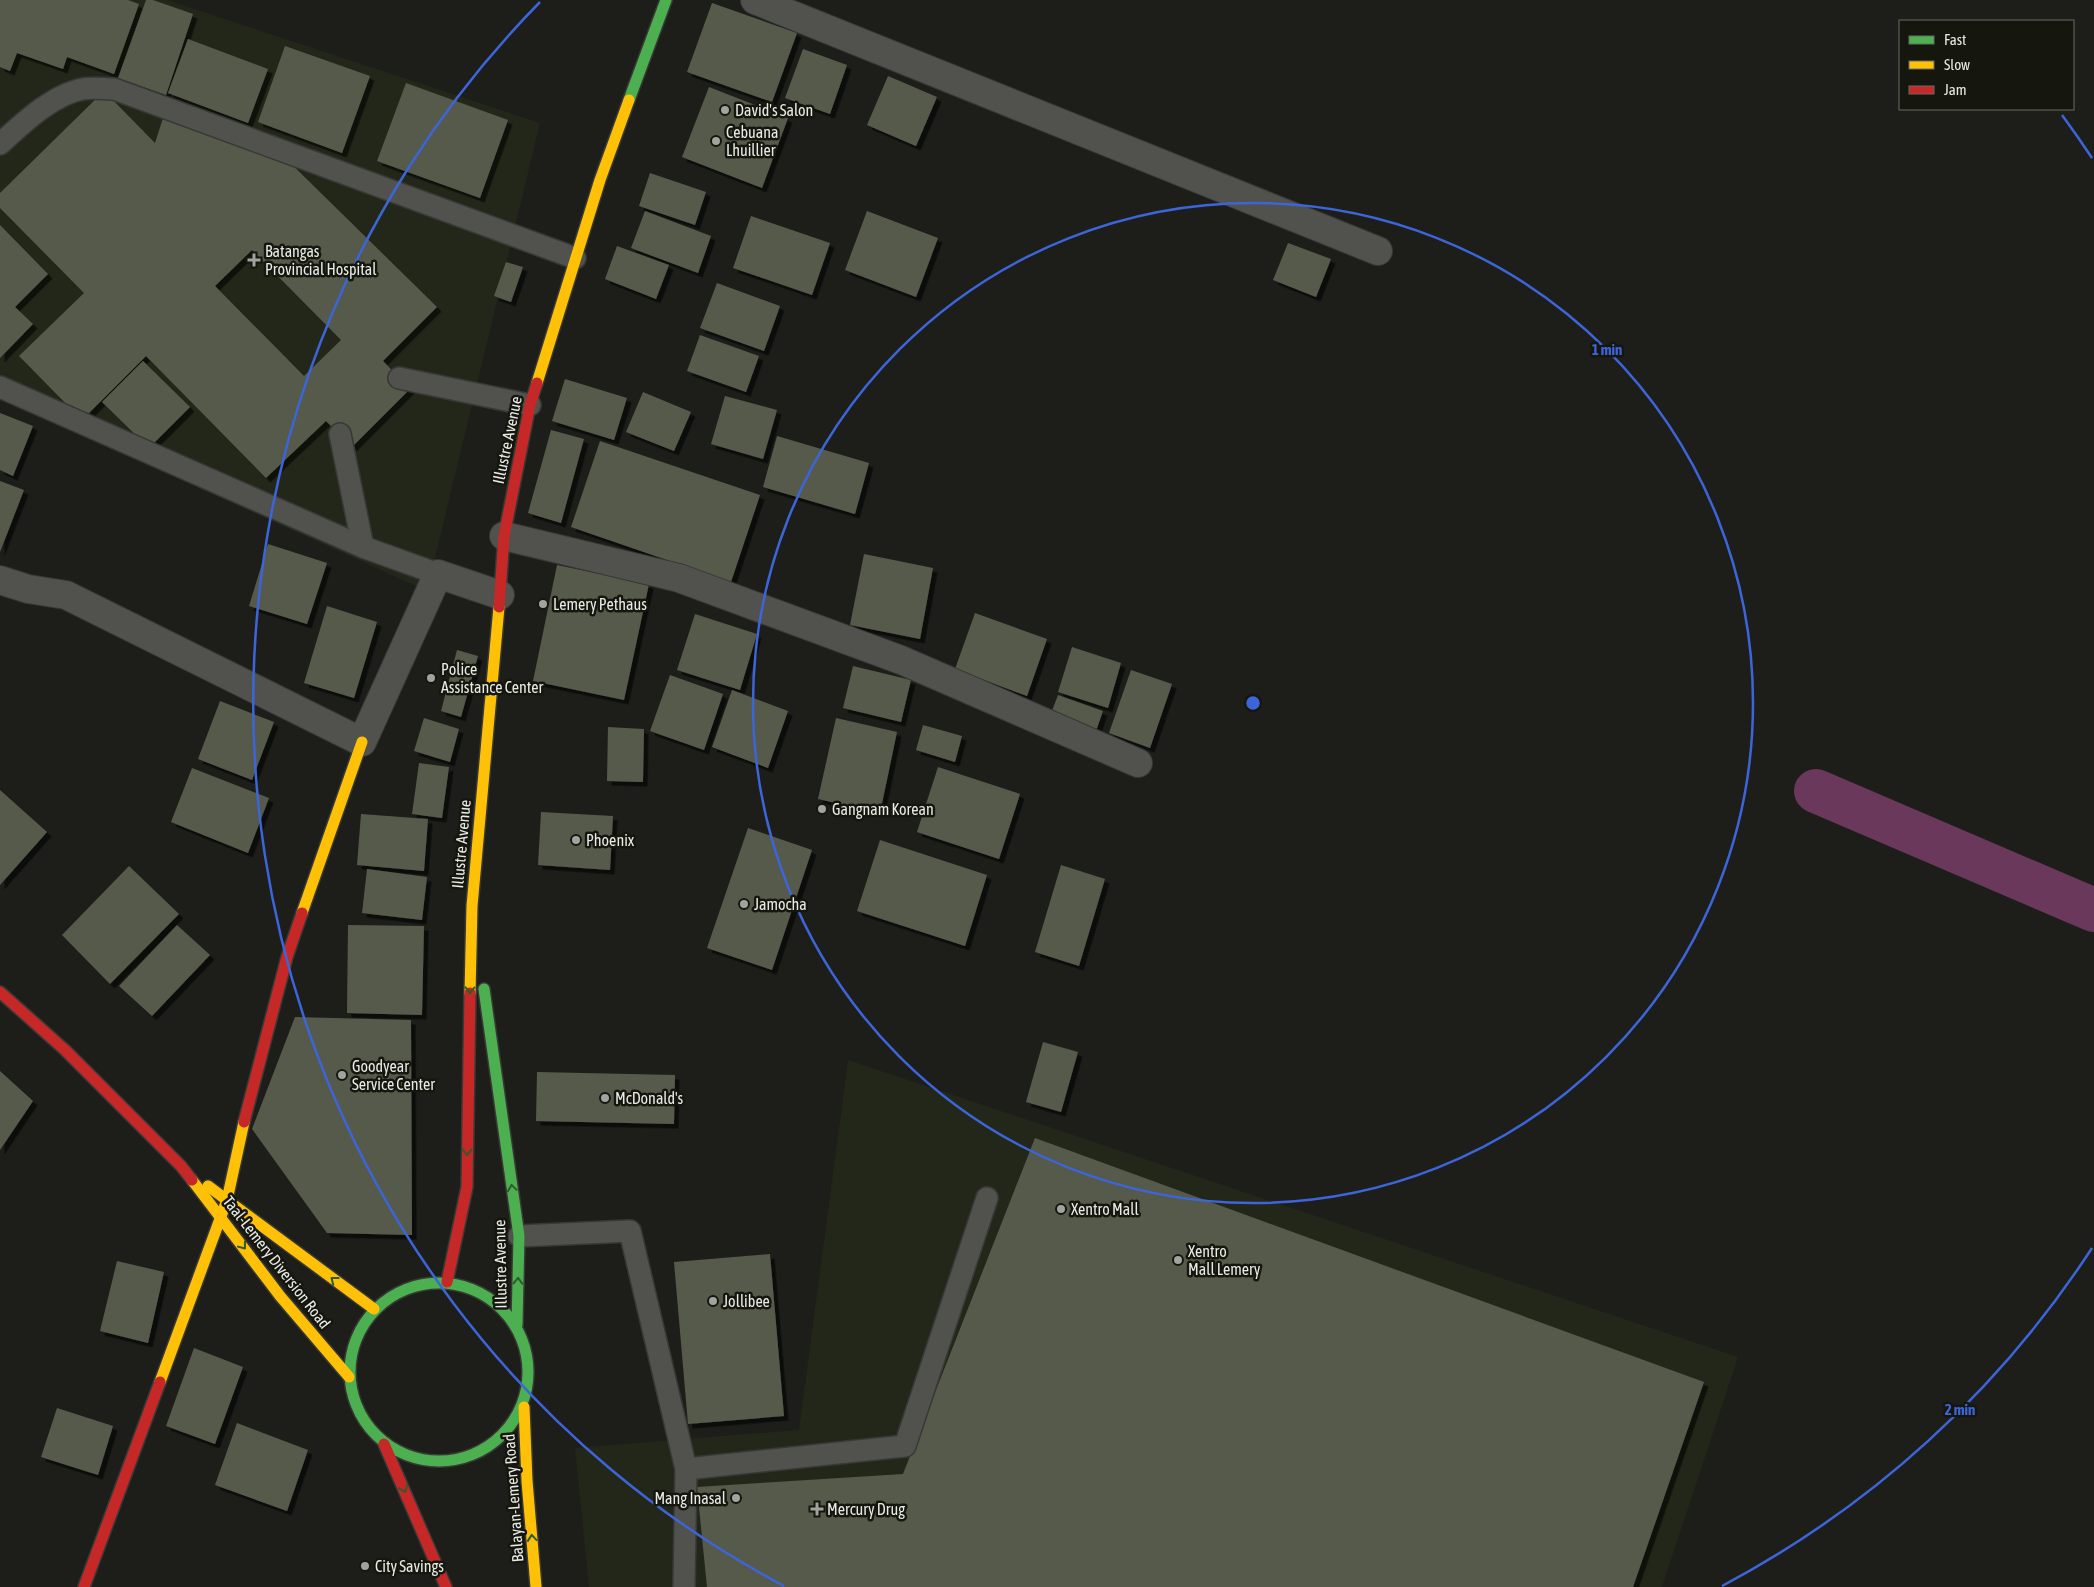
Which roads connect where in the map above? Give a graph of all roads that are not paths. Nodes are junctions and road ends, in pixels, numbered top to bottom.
1 (666, 0) edge
2 (755, 0) edge
3 (0, 144) edge
4 (1378, 251) dead end
5 (576, 258) junction
6 (399, 378) dead end
7 (0, 387) edge
8 (530, 405) junction
9 (340, 434) dead end
10 (504, 536) junction
11 (363, 547) junction
12 (438, 574) junction
13 (0, 580) edge
14 (500, 595) junction
15 (362, 742) junction
16 (1138, 763) dead end
17 (472, 906) junction
18 (0, 992) edge
19 (181, 1166) junction
20 (987, 1198) dead end
21 (227, 1200) junction
22 (221, 1217) junction
23 (519, 1236) junction
24 (446, 1282) junction
25 (374, 1309) junction
26 (517, 1325) junction
27 (349, 1377) junction
28 (524, 1407) junction
29 (384, 1444) junction
30 (686, 1469) junction
31 (84, 1587) edge
32 (446, 1587) edge
33 (536, 1587) edge
34 (684, 1587) edge

1 - 5 main road, Illustre Avenue
2 - 4 street
3 - 5 lane
5 - 8 main road, Illustre Avenue
6 - 8 lane
7 - 11 lane
8 - 10 main road, Illustre Avenue
9 - 11 lane
10 - 14 main road, Illustre Avenue
10 - 16 street
11 - 12 lane
12 - 14 street
12 - 15 street
13 - 15 street
14 - 17 main road, Illustre Avenue
15 - 21 main road
23 -> 17 main road, Illustre Avenue
17 -> 24 main road, Illustre Avenue
18 - 19 main road, Taal-Lemery Diversion Road
19 - 21 main road, Taal-Lemery Diversion Road
19 - 22 main road, Taal-Lemery Diversion Road
20 - 30 lane
21 - 22 main road
25 -> 21 main road, Taal-Lemery Diversion Road
22 -> 27 main road, Taal-Lemery Diversion Road
22 - 31 main road
26 -> 23 main road, Illustre Avenue
23 - 30 lane
24 - 25 main road
24 - 26 main road
25 - 27 main road
26 - 28 main road, Balayan-Lemery Road
27 - 29 main road
28 - 29 main road
33 -> 28 main road, Balayan-Lemery Road
29 -> 32 main road
30 - 34 lane

